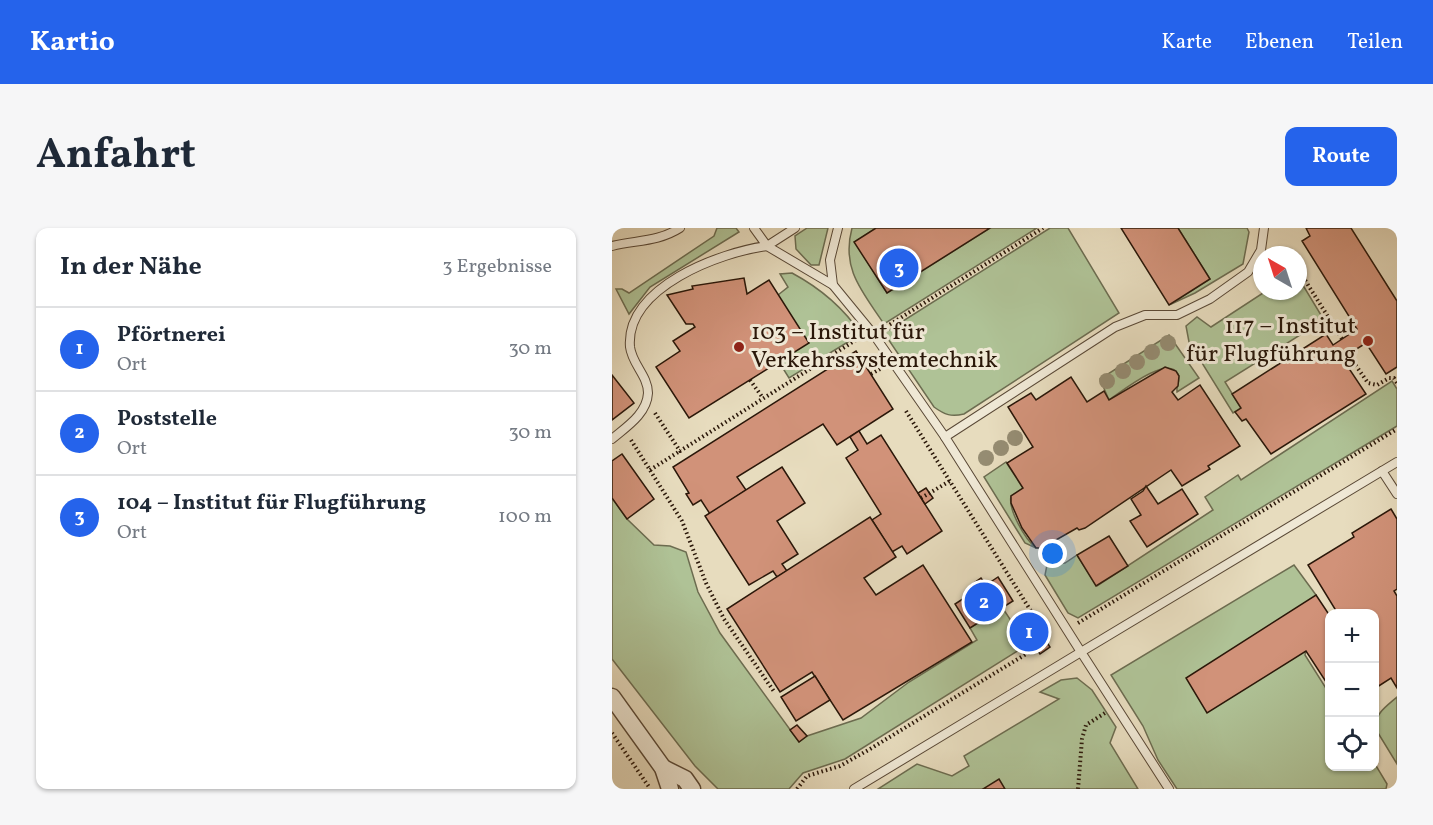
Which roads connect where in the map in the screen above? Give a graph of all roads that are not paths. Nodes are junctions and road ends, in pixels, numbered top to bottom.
1 (680, 228) edge
2 (754, 228) edge
3 (795, 228) edge
4 (838, 228) edge
5 (1264, 228) edge
6 (612, 246) edge
7 (767, 246) junction
8 (832, 285) junction
9 (945, 437) junction
10 (612, 439) edge
11 (1397, 462) edge
12 (1382, 471) junction
13 (1397, 494) edge
14 (1081, 652) junction
15 (612, 697) edge
16 (663, 768) junction
17 (670, 789) edge
18 (692, 789) edge
19 (854, 789) edge
20 (1169, 789) edge

1 - 6 lane
2 - 7 lane
3 - 7 lane
4 - 8 lane
5 - 9 lane
7 - 8 lane
7 - 10 lane
8 - 9 lane
9 - 14 lane
11 - 12 lane
12 - 13 lane
12 - 14 lane
14 - 19 lane
14 - 20 lane
15 - 16 street
16 - 17 street
16 - 18 street

